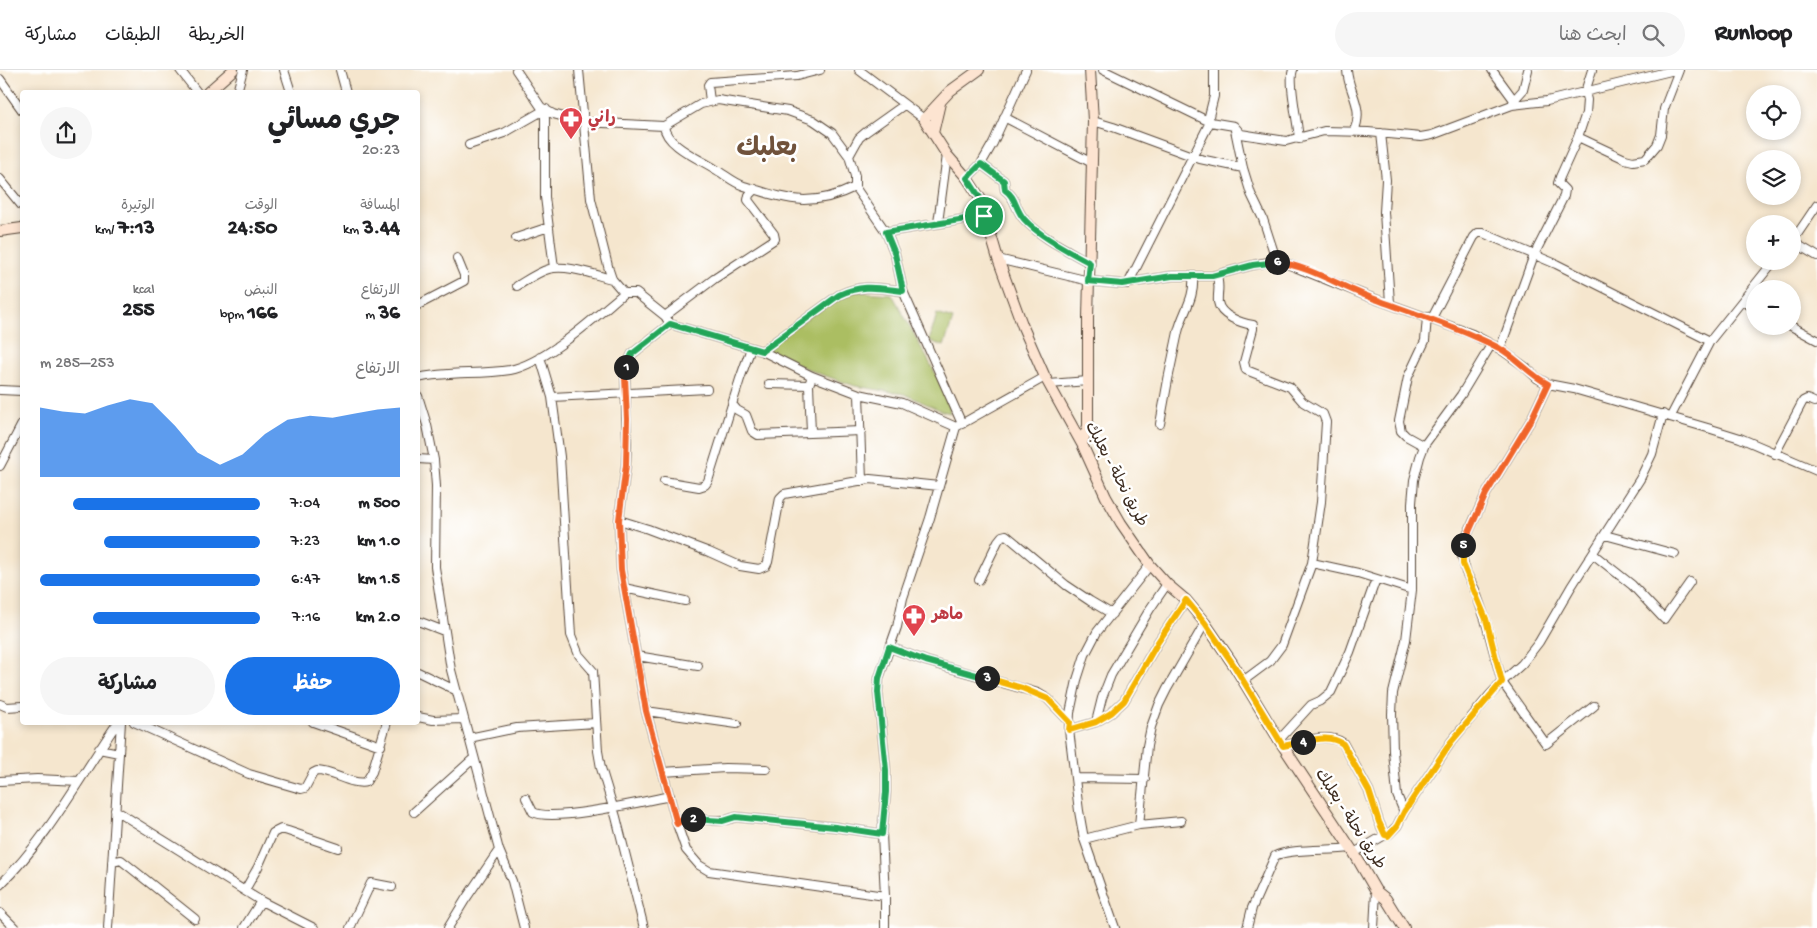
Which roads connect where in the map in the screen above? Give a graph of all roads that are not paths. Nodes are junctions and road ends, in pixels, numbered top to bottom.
1 (180, 70) edge
2 (233, 70) edge
3 (243, 70) edge
4 (284, 70) edge
5 (340, 70) edge
6 (516, 70) edge
7 (579, 70) edge
8 (820, 70) edge
9 (859, 70) edge
10 (979, 70) edge
11 (1026, 70) edge
12 (1090, 70) edge
13 (1103, 70) edge
14 (1214, 70) edge
15 (1293, 70) edge
16 (1347, 70) edge
17 (1492, 70) edge
18 (1528, 70) edge
19 (1592, 70) edge
20 (1677, 70) edge
21 (0, 79) edge
22 (196, 90) edge
23 (210, 90) edge
24 (238, 90) edge
25 (291, 90) edge
26 (345, 90) edge
27 (1585, 92) junction
28 (710, 101) junction
29 (940, 103) junction
30 (1513, 103) junction
31 (904, 105) junction
32 (20, 107) edge
33 (547, 110) junction
34 (1004, 118) junction
35 (924, 119) junction
36 (1093, 121) junction
37 (583, 122) junction
38 (1210, 122) junction
39 (664, 126) junction
40 (1234, 126) junction
41 (1354, 131) junction
42 (933, 133) junction
43 (1381, 133) junction
44 (1578, 137) junction
45 (1299, 139) junction
46 (469, 146) dead end
47 (947, 155) junction
48 (849, 156) junction
49 (1193, 157) junction
50 (981, 164) junction
51 (1092, 164) junction
52 (1243, 168) junction
53 (0, 178) edge
54 (967, 178) junction
55 (855, 187) junction
56 (755, 189) junction
57 (20, 203) edge
58 (1817, 205) edge
59 (984, 216) junction
60 (938, 223) junction
61 (20, 228) edge
62 (549, 228) junction
63 (1801, 230) edge
64 (0, 231) edge
65 (886, 232) junction
66 (516, 238) dead end
67 (1801, 247) edge
68 (1534, 255) junction
69 (1817, 256) edge
70 (457, 258) dead end
71 (998, 259) junction
72 (1277, 262) junction
73 (1090, 263) junction
74 (554, 268) junction
75 (1767, 270) edge
76 (1216, 275) junction
77 (1193, 277) junction
78 (612, 279) junction
79 (1088, 281) junction
80 (1128, 284) junction
81 (517, 286) dead end
82 (903, 291) junction
83 (624, 293) junction
84 (1742, 301) junction
85 (1746, 303) edge
86 (420, 304) edge
87 (1390, 304) junction
88 (665, 316) junction
89 (1430, 318) junction
90 (670, 324) junction
91 (1801, 331) edge
92 (1817, 340) edge
93 (1710, 341) junction
94 (1492, 345) junction
95 (752, 348) junction
96 (1500, 349) junction
97 (762, 351) junction
98 (540, 357) junction
99 (812, 376) junction
100 (420, 378) edge
101 (1047, 380) junction
102 (1088, 381) junction
103 (769, 384) dead end
104 (810, 384) junction
105 (1548, 384) junction
106 (707, 389) dead end
107 (0, 390) edge
108 (20, 391) edge
109 (625, 394) junction
110 (859, 394) junction
111 (552, 397) junction
112 (1814, 402) dead end
113 (420, 403) edge
114 (732, 404) junction
115 (1667, 415) junction
116 (1160, 424) dead end
117 (959, 425) junction
118 (20, 428) edge
119 (860, 431) junction
120 (812, 432) junction
121 (1082, 444) junction
122 (1424, 446) junction
123 (1775, 454) junction
124 (420, 459) edge
125 (434, 460) junction
126 (0, 466) edge
127 (1817, 471) edge
128 (664, 481) dead end
129 (862, 481) junction
130 (939, 486) junction
131 (619, 520) junction
132 (1605, 535) junction
133 (1593, 554) junction
134 (1675, 554) dead end
135 (1312, 563) junction
136 (1150, 565) junction
137 (1376, 579) junction
138 (979, 580) dead end
139 (1690, 582) dead end
140 (1167, 584) junction
141 (624, 588) junction
142 (1412, 590) junction
143 (1186, 600) junction
144 (685, 601) dead end
145 (1112, 614) junction
146 (420, 622) edge
147 (1205, 623) junction
148 (444, 631) junction
149 (889, 647) junction
150 (637, 656) junction
151 (698, 666) dead end
152 (420, 673) edge
153 (1243, 681) junction
154 (1502, 682) junction
155 (455, 690) junction
156 (0, 704) edge
157 (20, 706) edge
158 (1594, 706) dead end
159 (646, 711) junction
160 (420, 717) edge
161 (463, 719) junction
162 (1096, 722) junction
163 (596, 723) junction
164 (737, 724) dead end
165 (117, 725) edge
166 (119, 725) edge
167 (141, 725) edge
168 (322, 725) edge
169 (386, 725) edge
170 (1070, 726) junction
171 (469, 738) junction
172 (1281, 743) junction
173 (381, 746) junction
174 (99, 749) junction
175 (119, 753) junction
176 (474, 758) junction
177 (766, 769) dead end
178 (663, 772) junction
179 (1075, 778) junction
180 (1145, 779) junction
181 (0, 781) edge
182 (79, 781) junction
183 (670, 796) junction
184 (526, 798) dead end
185 (613, 808) junction
186 (115, 810) junction
187 (414, 812) dead end
188 (1404, 812) junction
189 (1181, 821) dead end
190 (677, 824) junction
191 (1139, 825) junction
192 (882, 834) junction
193 (1385, 835) junction
194 (1084, 839) junction
195 (338, 848) dead end
196 (499, 850) junction
197 (1352, 850) junction
198 (112, 862) junction
199 (0, 885) edge
200 (392, 887) dead end
201 (245, 890) junction
202 (1376, 891) junction
203 (885, 896) junction
204 (261, 901) junction
205 (0, 912) edge
206 (195, 919) dead end
207 (15, 928) edge
208 (108, 928) edge
209 (244, 928) edge
210 (314, 928) edge
211 (350, 928) edge
212 (448, 928) edge
213 (524, 928) edge
214 (644, 928) edge
215 (885, 928) edge
216 (1114, 928) edge
217 (1247, 928) edge
218 (1374, 928) edge
219 (1404, 928) edge

1 - 22 street
2 - 23 street
3 - 24 street
4 - 25 street
5 - 26 street
6 - 33 street
7 - 37 street
8 - 28 street
9 - 31 street
10 - 29 street
11 - 34 street
12 - 36 street
13 - 38 street
14 - 38 street
15 - 45 street
16 - 41 street
17 - 30 street
18 - 30 street
19 - 27 street
20 - 27 street
20 - 44 street
21 - 32 street
27 - 30 street
27 - 44 street
28 - 39 street
28 - 48 street
29 - 35 street
29 - 42 street
30 - 43 street
31 - 35 street
31 - 48 street
33 - 37 street
33 - 46 street
33 - 62 street
34 - 50 street
34 - 51 street
35 - 42 street, طريق نحلة - بعلبك
36 - 49 street
36 - 51 street
37 - 39 street
37 - 78 street
38 - 40 street
38 - 49 street
39 - 56 street
40 - 45 street
40 - 52 street
41 - 43 street
41 - 45 street
42 - 47 street, طريق نحلة - بعلبك
43 - 87 street
44 - 68 street
47 - 54 street, طريق نحلة - بعلبك
47 - 60 street
48 - 55 street
49 - 52 street
49 - 80 street
50 - 54 street
50 - 73 street
51 - 73 street
52 - 72 street
53 - 57 street
54 - 59 street, طريق نحلة - بعلبك
55 - 56 street
55 - 65 street
56 - 88 street
58 - 63 street
59 - 60 street
59 - 71 street, طريق نحلة - بعلبك
60 - 65 street
61 - 64 street
62 - 66 street
62 - 74 street
65 - 82 street
67 - 69 street
68 - 89 street
68 - 93 street
68 - 96 street
70 - 86 street
71 - 79 street
71 - 101 street, طريق نحلة - بعلبك
72 - 76 street
72 - 87 street
73 - 79 street
74 - 78 street
74 - 81 street
75 - 84 street
76 - 77 street
76 - 135 street
77 - 80 street
77 - 116 street
78 - 83 street
79 - 80 street
79 - 102 street
82 - 97 street
82 - 117 street
83 - 88 street
83 - 98 street
84 - 85 street
84 - 93 street
87 - 89 street
88 - 90 street
89 - 94 street
89 - 122 street
90 - 95 street
90 - 109 street
91 - 92 street
93 - 115 street
94 - 96 street
94 - 122 street
95 - 97 street
95 - 114 street
96 - 105 street
97 - 99 street
98 - 100 street
98 - 111 street
99 - 104 street
99 - 110 street
101 - 102 street
101 - 117 street
101 - 121 street, طريق نحلة - بعلبك
102 - 121 street
103 - 104 street
104 - 120 street
105 - 115 street
105 - 154 street
106 - 109 street
107 - 108 street
109 - 111 street
109 - 131 street
110 - 117 street
110 - 119 street
111 - 163 street
112 - 123 street
113 - 125 street
114 - 120 street
114 - 128 street
115 - 123 street
115 - 132 street
117 - 130 street
118 - 126 street
119 - 120 street
119 - 129 street
121 - 136 street, طريق نحلة - بعلبك
122 - 142 street
123 - 127 street
124 - 125 street
125 - 148 street
129 - 130 street
129 - 131 street
130 - 149 street
131 - 141 street
132 - 133 street
132 - 134 street
133 - 139 street
133 - 154 street
135 - 137 street
135 - 153 street
136 - 140 street, طريق نحلة - بعلبك
136 - 145 street
137 - 142 street
137 - 172 street
138 - 145 street
140 - 143 street, طريق نحلة - بعلبك
140 - 162 street
141 - 144 street
141 - 150 street
142 - 188 street
143 - 147 street, طريق نحلة - بعلبك
143 - 162 street
145 - 170 street
146 - 148 street
147 - 153 street, طريق نحلة - بعلبك
147 - 180 street
148 - 155 street
149 - 170 street
149 - 192 street
150 - 151 street
150 - 159 street
152 - 155 street
153 - 172 street, طريق نحلة - بعلبك
154 - 158 street
154 - 188 street
155 - 161 street
156 - 157 street
159 - 164 street
159 - 178 street
160 - 161 street
161 - 171 street
162 - 170 street
163 - 171 street
163 - 185 street
165 - 174 street
166 - 175 street
167 - 173 street
168 - 173 street
169 - 173 street
170 - 179 street
171 - 176 street
172 - 193 street
172 - 197 street, طريق نحلة - بعلبك
174 - 175 street
174 - 182 street
175 - 186 street
176 - 187 street
176 - 196 street
177 - 178 street
178 - 183 street
179 - 180 street
179 - 194 street
180 - 191 street
181 - 182 street
182 - 199 street
183 - 185 street
183 - 190 street
184 - 185 street
185 - 214 street
186 - 198 street
186 - 201 street
188 - 193 street
189 - 191 street
190 - 192 street
190 - 203 street
191 - 194 street
192 - 203 street
193 - 197 street
194 - 216 street
195 - 201 street
196 - 212 street
196 - 213 street
197 - 202 street, طريق نحلة - بعلبك
197 - 217 street
198 - 206 street
198 - 208 street
200 - 211 street
201 - 204 street
202 - 218 street
202 - 219 street, طريق نحلة - بعلبك
203 - 215 street
204 - 209 street
204 - 210 street
205 - 207 street

